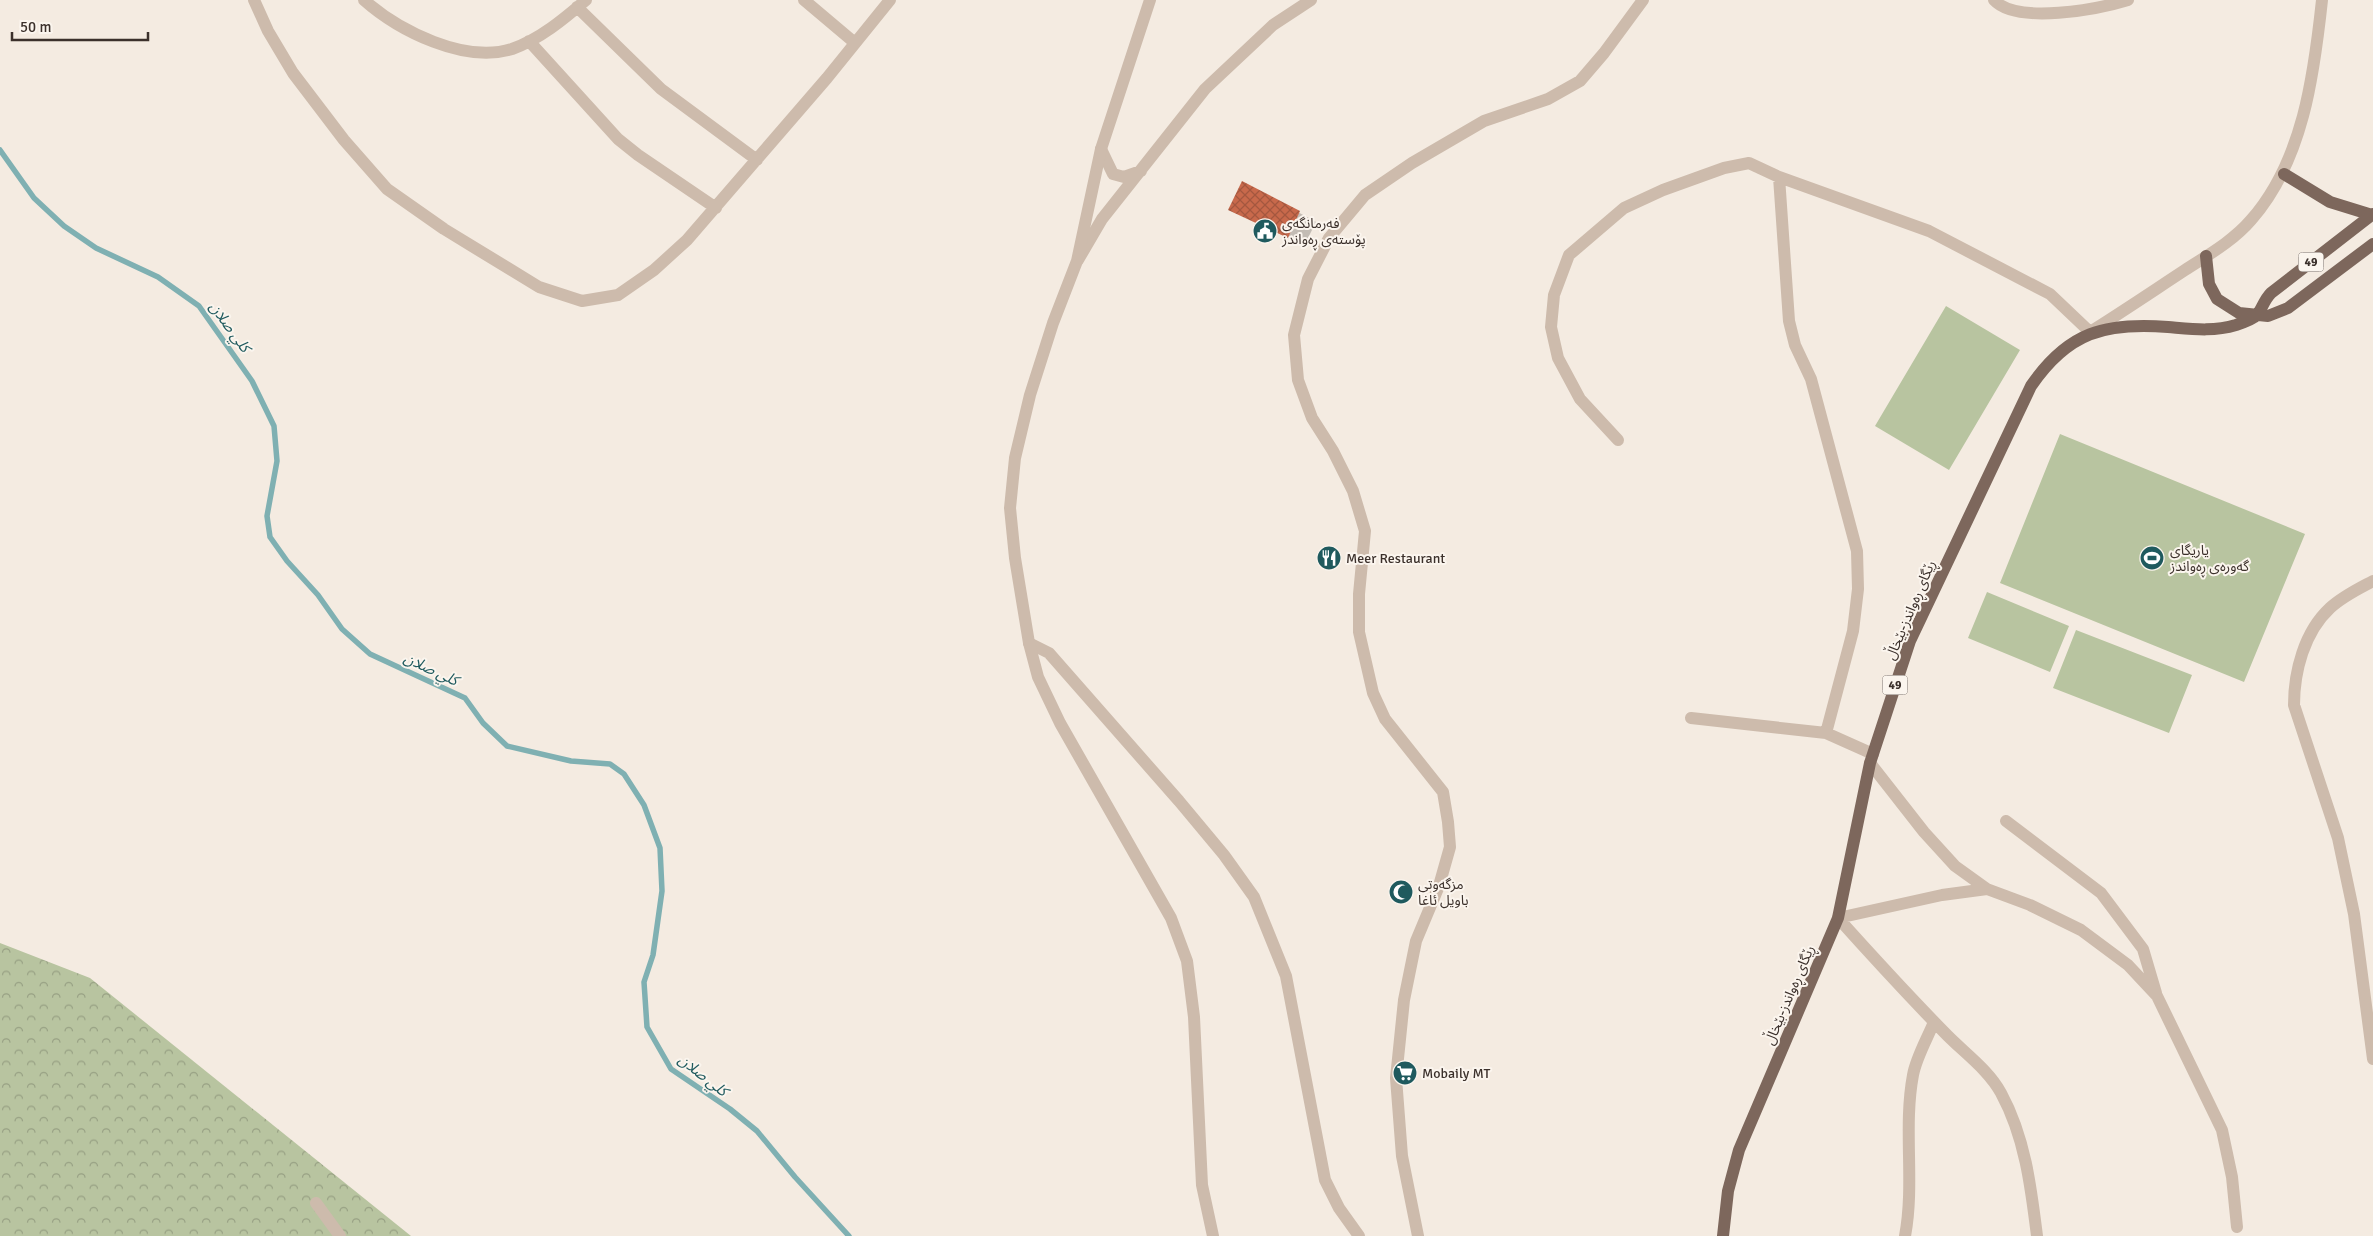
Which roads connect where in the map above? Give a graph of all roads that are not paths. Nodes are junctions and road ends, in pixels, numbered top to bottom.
1 (254, 0) edge
2 (364, 0) edge
3 (804, 0) edge
4 (890, 0) edge
5 (1150, 0) edge
6 (1311, 0) edge
7 (1644, 0) edge
8 (1994, 0) edge
9 (2128, 0) edge
10 (2322, 0) edge
11 (582, 4) edge
12 (529, 41) junction
13 (854, 43) junction
14 (1101, 149) junction
15 (757, 160) junction
16 (1141, 171) junction
17 (2284, 174) junction
18 (1779, 176) junction
19 (716, 208) junction
20 (2373, 215) edge
21 (2371, 247) edge
22 (2206, 256) junction
23 (1077, 261) junction
24 (2257, 315) junction
25 (2090, 332) junction
26 (1618, 440) dead end
27 (2373, 581) edge
28 (1029, 643) junction
29 (1690, 718) dead end
30 (1826, 733) junction
31 (1872, 759) junction
32 (2006, 821) dead end
33 (1987, 889) junction
34 (1838, 918) junction
35 (2157, 996) junction
36 (1934, 1022) junction
37 (2373, 1059) edge
38 (316, 1203) dead end
39 (2237, 1227) dead end
40 (340, 1236) edge
41 (1213, 1236) edge
42 (1359, 1236) edge
43 (1418, 1236) edge
44 (1723, 1236) edge
45 (1904, 1236) edge
46 (2038, 1236) edge

1 - 19 street
2 - 12 street
3 - 13 street
4 - 13 street
5 - 14 street
6 - 16 street
7 - 43 street
8 - 9 street
10 - 17 street
11 - 12 street
11 - 15 street
12 - 19 street
13 - 15 street
14 - 16 street
14 - 23 street
15 - 19 street
16 - 23 street
17 - 20 main road
17 - 22 street
18 - 25 street
18 - 26 street
18 - 30 street
20 - 24 main road, 49
21 - 24 main road, ڕێگای ڕەواندز-بێخاڵ / 49
22 - 24 main road
22 - 25 street
23 - 28 street
24 - 25 main road, ڕێگای ڕەواندز-بێخاڵ / 49
25 - 31 main road, ڕێگای ڕەواندز-بێخاڵ / 49
27 - 37 street
28 - 41 street
28 - 42 street
29 - 30 street
30 - 31 street
31 - 33 street
31 - 34 main road, ڕێگای ڕەواندز-بێخاڵ / 49
32 - 35 street
33 - 34 street
33 - 35 street
34 - 36 street
34 - 44 main road, ڕێگای ڕەواندز-بێخاڵ / 49
35 - 39 street
36 - 45 street
36 - 46 street
38 - 40 street

